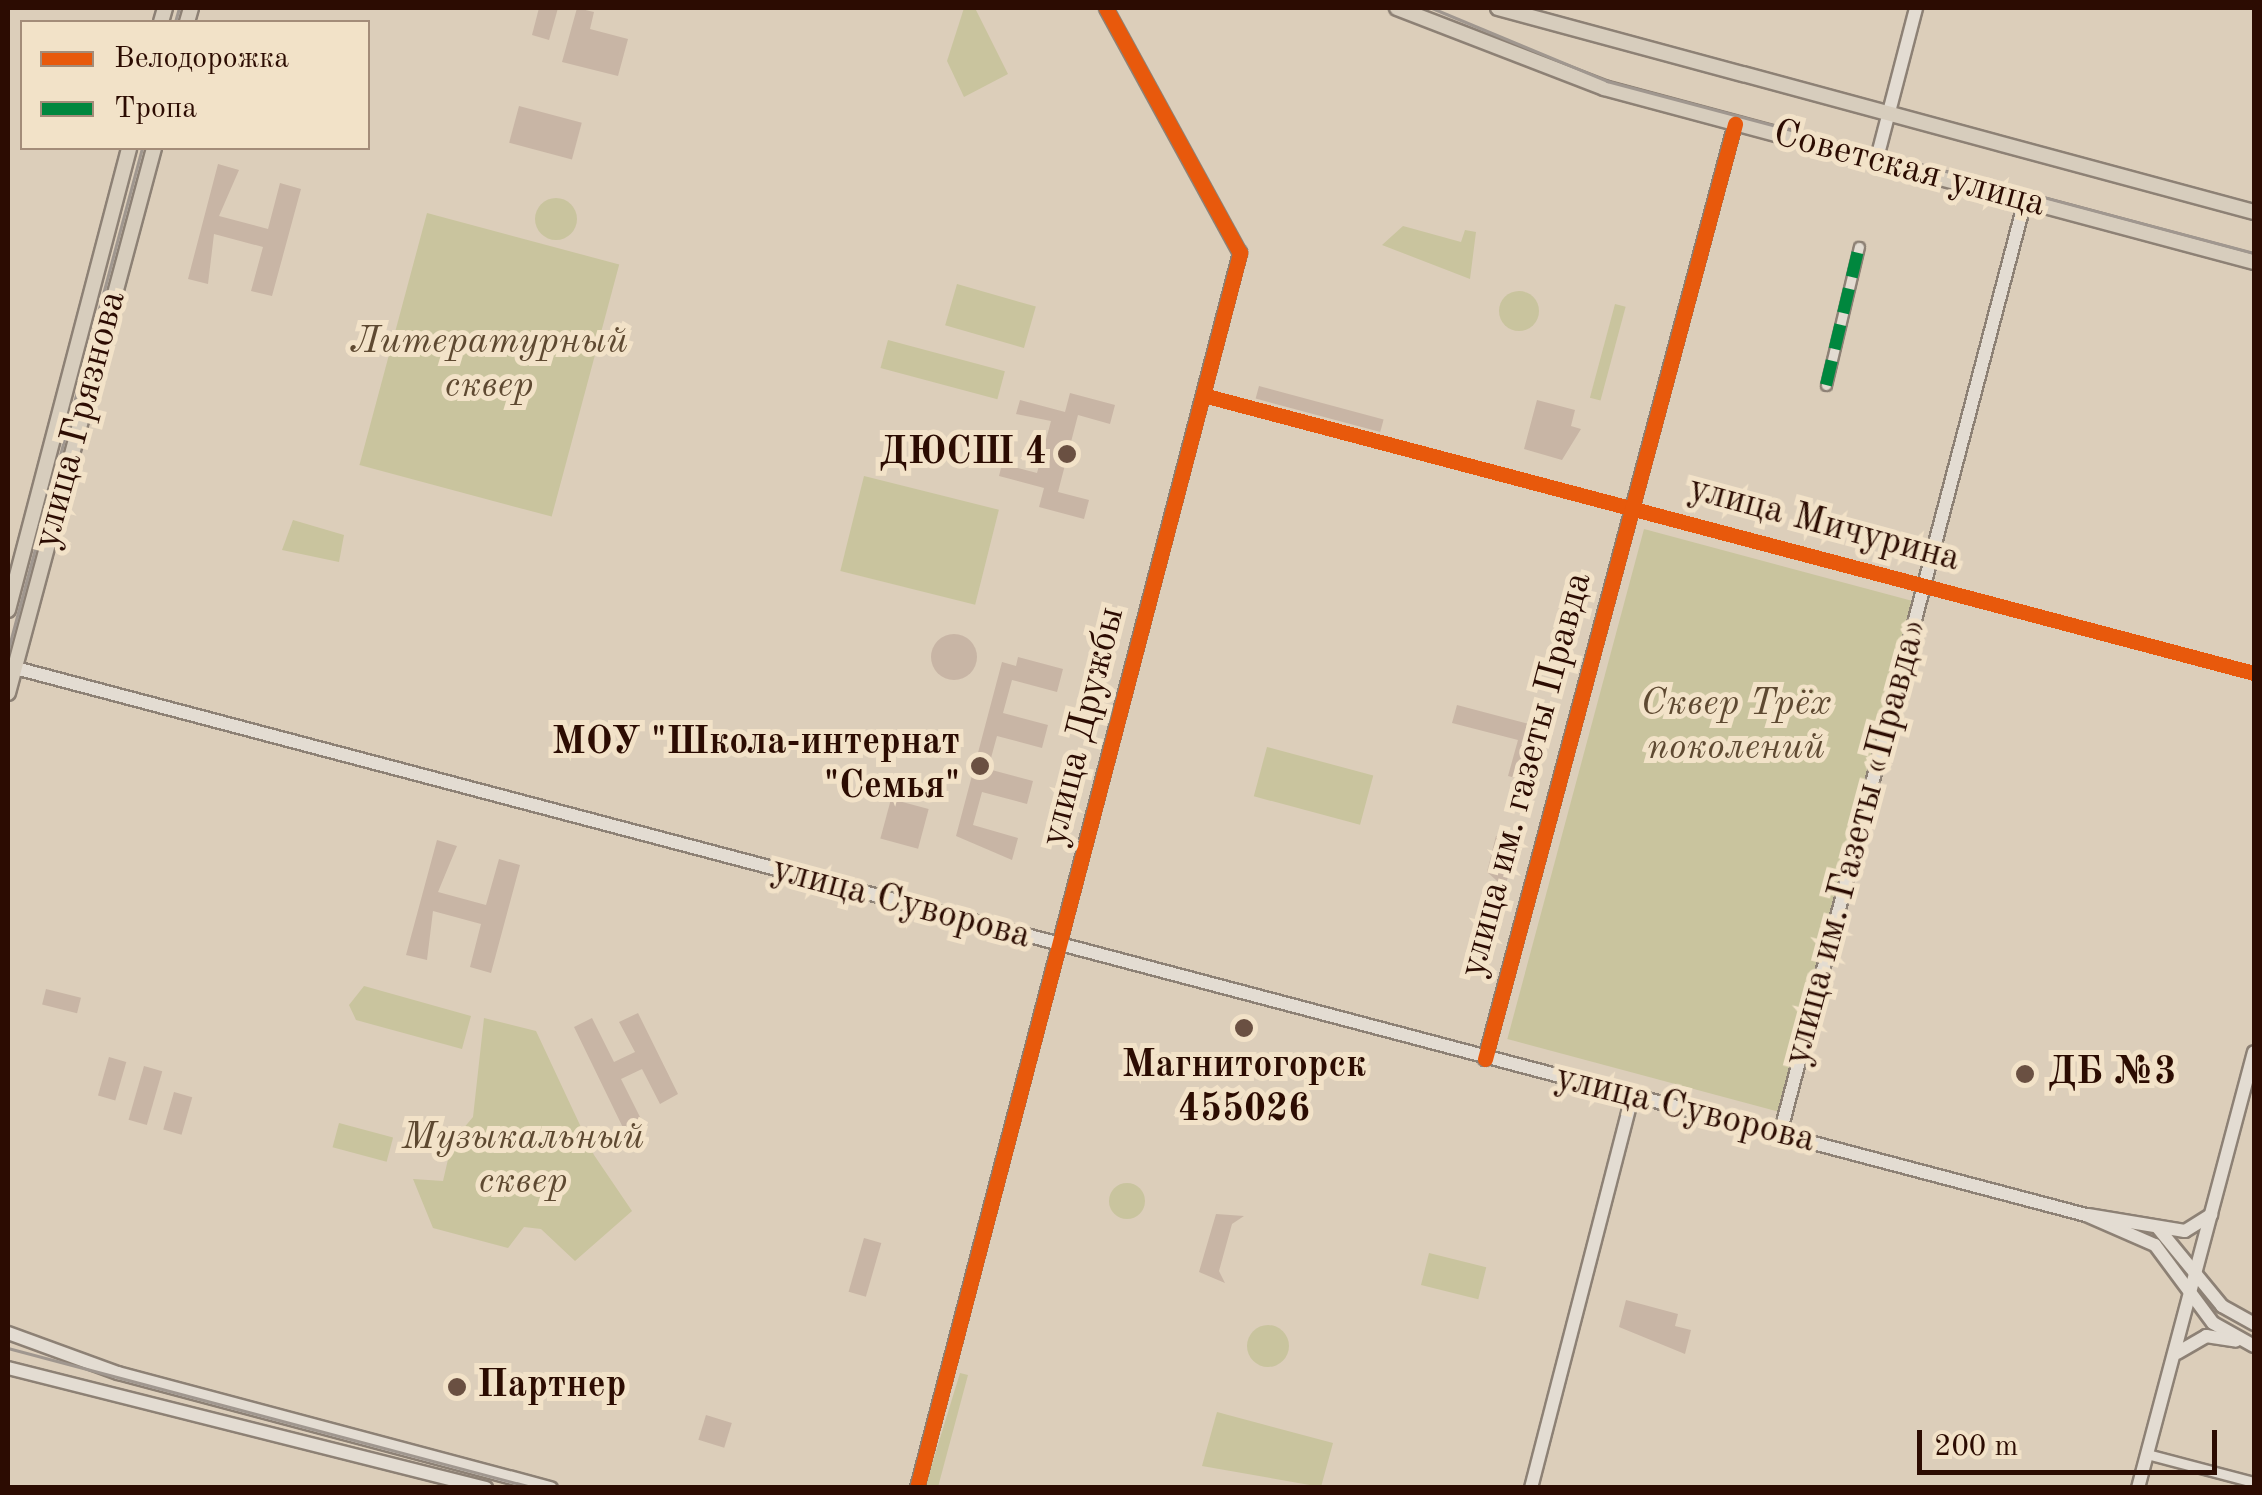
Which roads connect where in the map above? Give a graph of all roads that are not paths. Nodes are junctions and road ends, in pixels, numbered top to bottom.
1 (1106, 8) edge
2 (1397, 8) edge
3 (1498, 8) edge
4 (1916, 8) edge
5 (1888, 114) junction
6 (1735, 124) junction
7 (128, 150) edge
8 (153, 150) edge
9 (1876, 162) junction
10 (2025, 200) junction
11 (2254, 212) edge
12 (1860, 247) dead end
13 (2254, 262) edge
14 (1826, 385) dead end
15 (1203, 395) junction
16 (1630, 508) junction
17 (1925, 585) junction
18 (8, 606) edge
19 (30, 609) junction
20 (11, 667) edge
21 (2254, 673) edge
22 (8, 693) edge
23 (1061, 947) junction
24 (2254, 1052) edge
25 (1485, 1059) junction
26 (1632, 1097) junction
27 (1780, 1134) junction
28 (2213, 1213) junction
29 (2086, 1215) junction
30 (2158, 1228) junction
31 (2198, 1272) junction
32 (2192, 1293) junction
33 (2254, 1324) edge
34 (8, 1333) edge
35 (2247, 1344) edge
36 (2175, 1354) junction
37 (8, 1368) edge
38 (2147, 1454) junction
39 (2254, 1482) edge
40 (486, 1488) edge
41 (551, 1488) edge
42 (917, 1488) edge
43 (1531, 1488) edge
44 (2138, 1488) edge

1 - 15 main road, улица Дружбы
2 - 6 main road, Советская улица
3 - 5 main road, Советская улица
4 - 5 main road
5 - 9 main road
5 - 11 main road, Советская улица
6 - 9 main road, Советская улица
6 - 16 main road
7 - 18 main road, улица Грязнова
8 - 19 main road, улица Грязнова
9 - 10 main road, Советская улица
10 - 13 main road, Советская улица
10 - 17 main road, улица им. Газеты «Правда»
12 - 14 street
15 - 16 street, улица Мичурина
15 - 23 main road, улица Дружбы
16 - 17 street, улица Мичурина
16 - 25 main road, улица им. газеты Правда
17 - 21 street, улица Мичурина
17 - 27 main road, улица им. Газеты «Правда»
18 - 19 main road
19 - 20 main road, улица Грязнова
20 - 22 main road, улица Грязнова
20 - 23 main road, улица Суворова
23 - 25 main road, улица Суворова
23 - 42 main road, улица Дружбы
24 - 28 main road
25 - 26 main road, улица Суворова
26 - 27 main road, улица Суворова
26 - 43 main road
27 - 29 main road, улица Суворова
28 - 30 main road, улица Суворова
28 - 31 main road
29 - 30 main road, улица Суворова
29 - 32 main road, улица Суворова
30 - 31 main road
31 - 32 main road
31 - 33 main road
32 - 35 main road, улица Суворова
32 - 36 main road
34 - 41 main road
35 - 36 main road
36 - 38 main road
37 - 40 main road
38 - 39 street
38 - 44 main road

